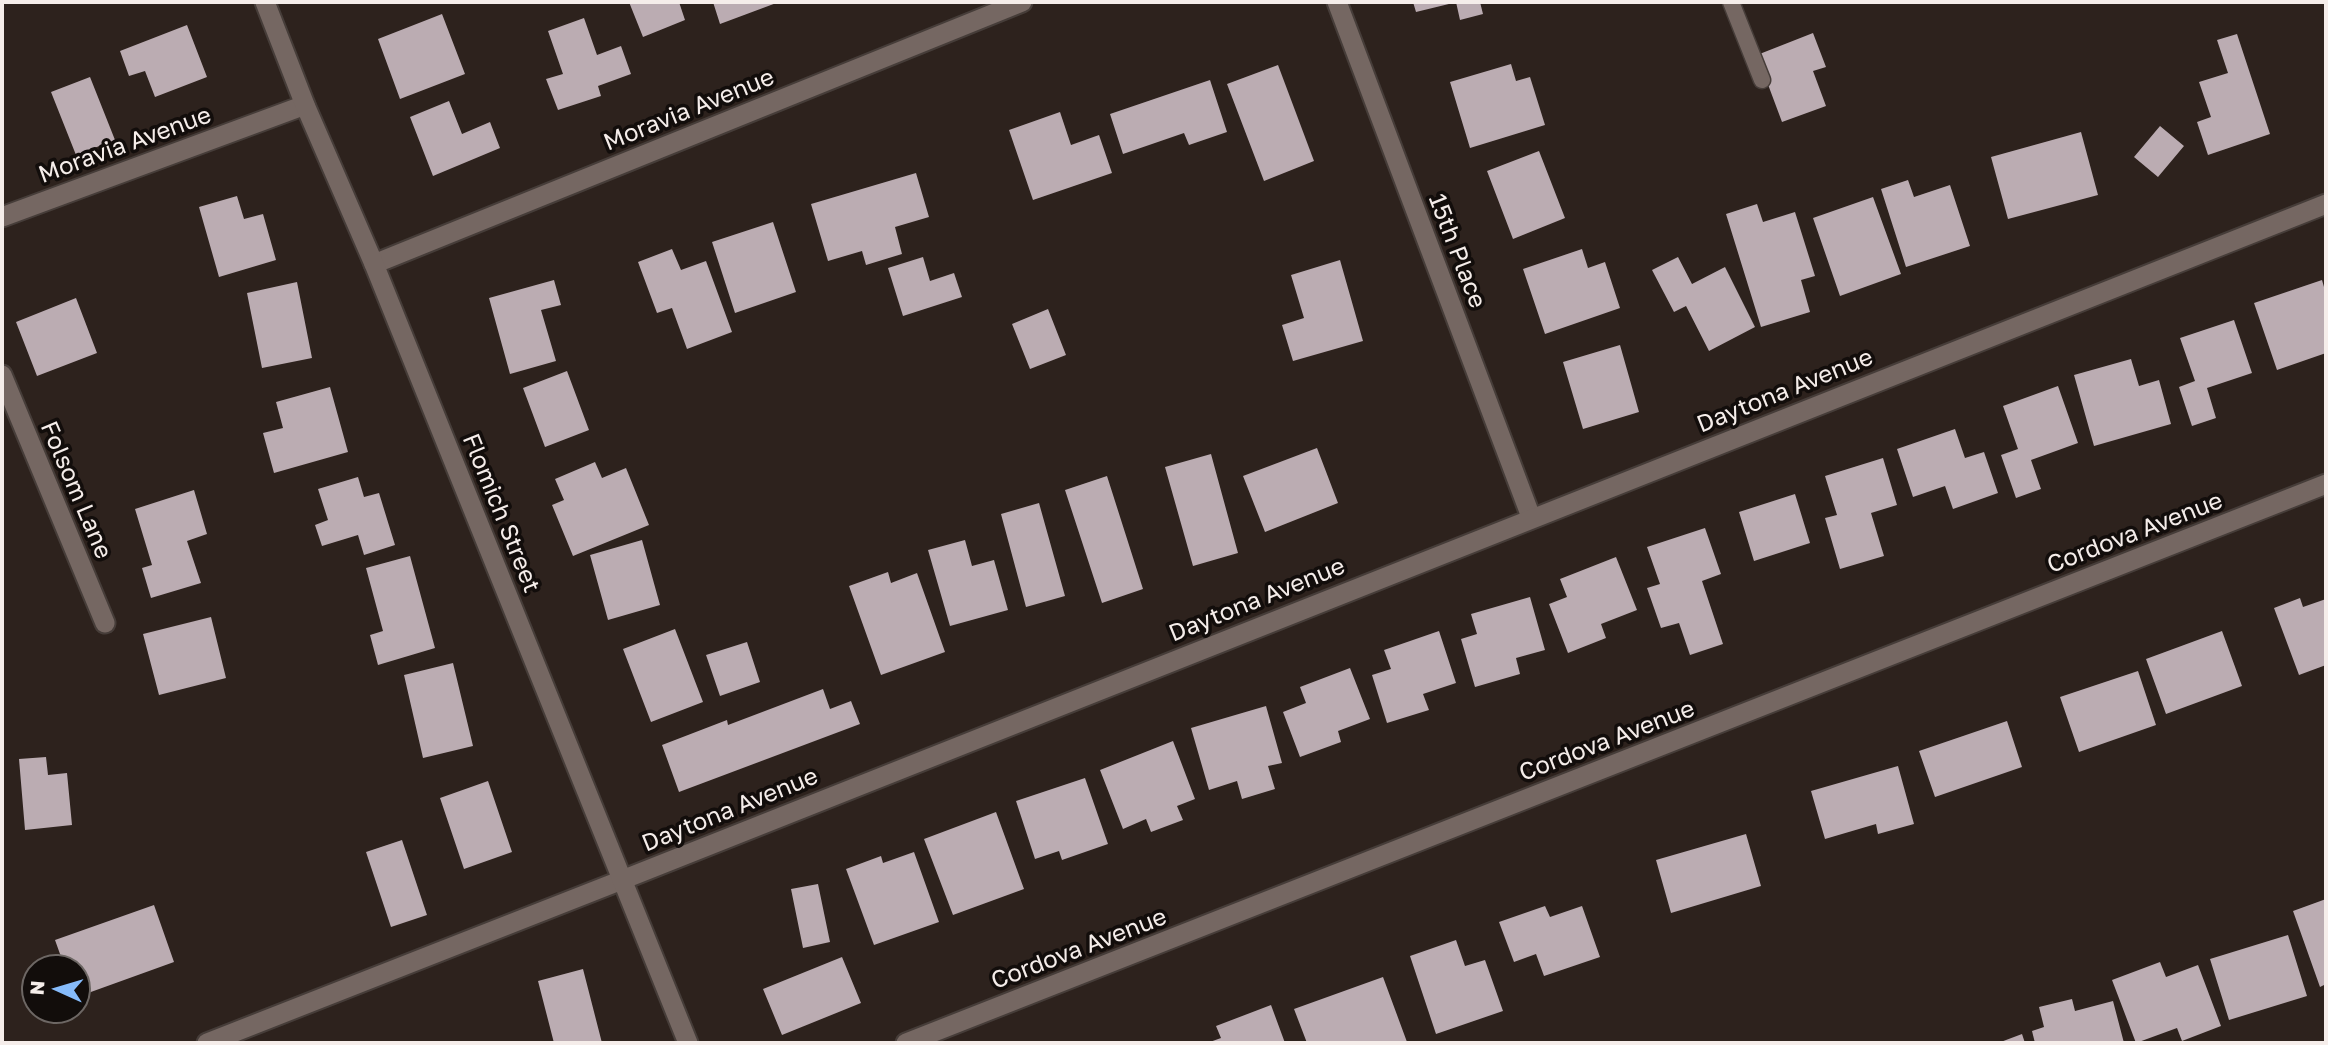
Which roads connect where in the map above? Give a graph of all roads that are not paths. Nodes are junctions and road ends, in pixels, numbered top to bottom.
1 (265, 2) edge
2 (1022, 2) edge
3 (1337, 2) edge
4 (1731, 2) edge
5 (1762, 80) dead end
6 (305, 105) junction
7 (2326, 204) edge
8 (2, 217) edge
9 (374, 264) junction
10 (2, 375) edge
11 (2326, 484) edge
12 (1531, 517) junction
13 (105, 623) dead end
14 (622, 880) junction
15 (207, 1043) edge
16 (688, 1043) edge
17 (906, 1043) edge

1 - 6 street, Flomich Street
2 - 9 street, Moravia Avenue
3 - 12 street, 15th Place
4 - 5 lane
6 - 8 street, Moravia Avenue
6 - 9 street, Flomich Street
7 - 12 street, Daytona Avenue
9 - 14 street, Flomich Street
10 - 13 street, Folsom Lane
11 - 17 street, Cordova Avenue
12 - 14 street, Daytona Avenue
14 - 15 street, Daytona Avenue
14 - 16 street, Flomich Street

